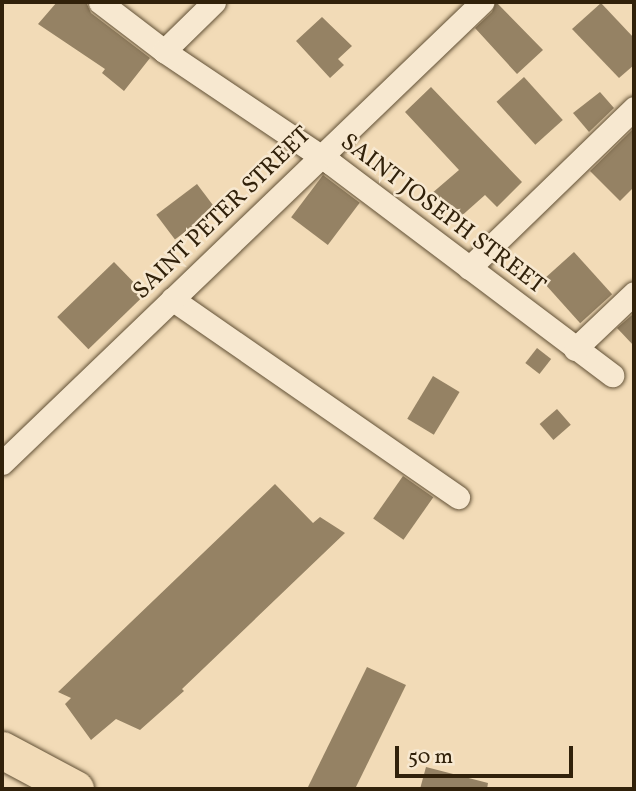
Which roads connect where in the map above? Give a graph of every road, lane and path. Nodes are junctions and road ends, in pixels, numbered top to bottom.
1 (100, 2) edge
2 (214, 2) edge
3 (482, 2) edge
4 (164, 51) junction
5 (634, 108) edge
6 (321, 156) junction
7 (469, 268) junction
8 (634, 293) edge
9 (172, 299) junction
10 (575, 349) junction
11 (612, 375) dead end
12 (2, 463) edge
13 (458, 497) dead end
14 (2, 750) edge
15 (75, 789) edge

1 - 4 street, SAINT JOSEPH STREET
2 - 4 street
3 - 6 street, SAINT PETER STREET
4 - 6 street, SAINT JOSEPH STREET
5 - 7 street
6 - 7 street, SAINT JOSEPH STREET
6 - 9 street, SAINT PETER STREET
7 - 10 street, SAINT JOSEPH STREET
8 - 10 street
9 - 12 street, SAINT PETER STREET
9 - 13 street
10 - 11 street, SAINT JOSEPH STREET
14 - 15 highway

